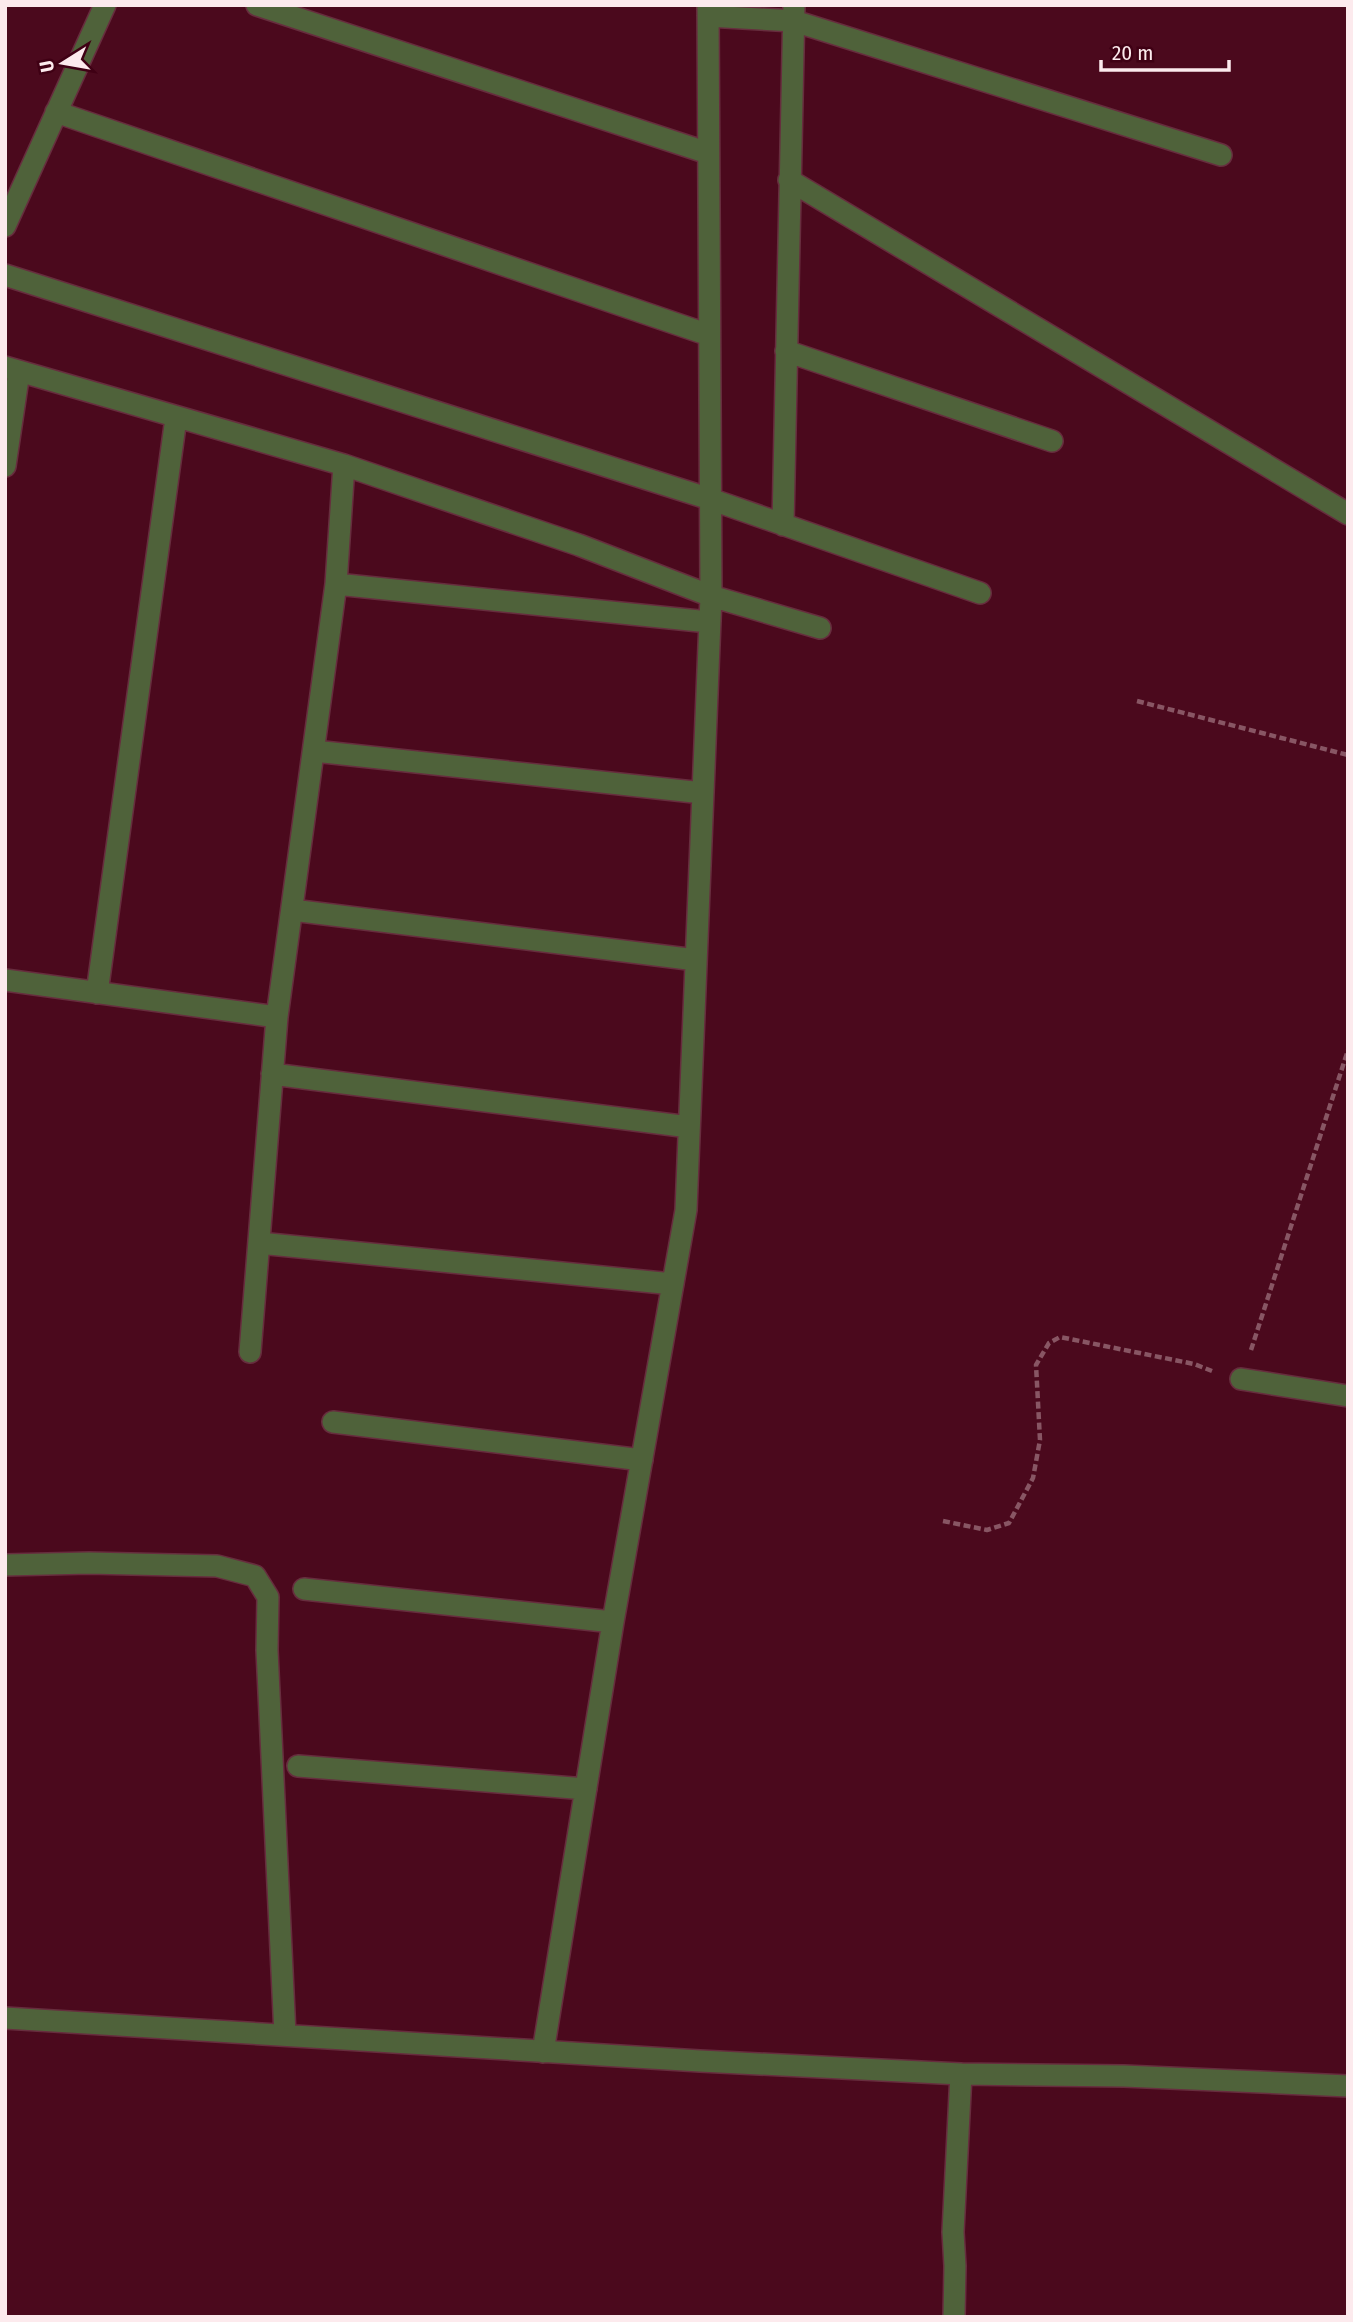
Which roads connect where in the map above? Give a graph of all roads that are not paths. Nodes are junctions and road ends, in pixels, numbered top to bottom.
1 (105, 5) edge
2 (257, 5) edge
3 (708, 10) edge
4 (794, 13) edge
5 (56, 112) junction
6 (708, 153) junction
7 (1221, 155) dead end
8 (789, 180) junction
9 (5, 226) edge
10 (5, 275) edge
11 (709, 335) junction
12 (786, 351) junction
13 (12, 370) edge
14 (176, 418) junction
15 (1052, 441) dead end
16 (344, 465) junction
17 (5, 466) edge
18 (710, 499) junction
19 (1348, 514) edge
20 (783, 525) junction
21 (336, 584) junction
22 (980, 593) dead end
23 (711, 596) junction
24 (709, 622) junction
25 (820, 628) dead end
26 (314, 751) junction
27 (703, 793) junction
28 (292, 911) junction
29 (696, 960) junction
30 (5, 980) edge
31 (97, 993) junction
32 (277, 1017) junction
33 (272, 1074) junction
34 (689, 1127) junction
35 (259, 1243) junction
36 (673, 1284) junction
37 (250, 1352) dead end
38 (1241, 1379) road end
39 (1348, 1396) edge
40 (334, 1422) dead end
41 (642, 1460) junction
42 (5, 1564) edge
43 (304, 1589) dead end
44 (613, 1622) junction
45 (298, 1766) dead end
46 (586, 1789) junction
47 (5, 2018) edge
48 (285, 2035) junction
49 (543, 2052) junction
50 (961, 2074) junction
51 (1348, 2086) edge
52 (954, 2317) edge

1 - 5 street
2 - 6 street
3 - 4 street
3 - 6 street
4 - 7 street
4 - 8 street
5 - 9 street
5 - 11 street
6 - 11 street
8 - 12 street
8 - 19 street
10 - 18 street
11 - 18 street
12 - 15 street
12 - 20 street
13 - 14 street
13 - 17 street
14 - 16 street
14 - 31 street
16 - 21 street
16 - 23 street
18 - 20 street
18 - 23 street
20 - 22 street
21 - 24 street
21 - 26 street
23 - 24 street
23 - 25 street
24 - 27 street
26 - 27 street
26 - 28 street
27 - 29 street
28 - 29 street
28 - 32 street
29 - 34 street
30 - 31 street
31 - 32 street
32 - 33 street
33 - 34 street
33 - 35 street
34 - 36 street
35 - 36 street
35 - 37 street
36 - 41 street
38 - 39 street
40 - 41 street
41 - 44 street
42 - 48 street
43 - 44 street
44 - 46 street
45 - 46 street
46 - 49 street
47 - 48 street
48 - 49 street
49 - 50 street
50 - 51 street
50 - 52 street

